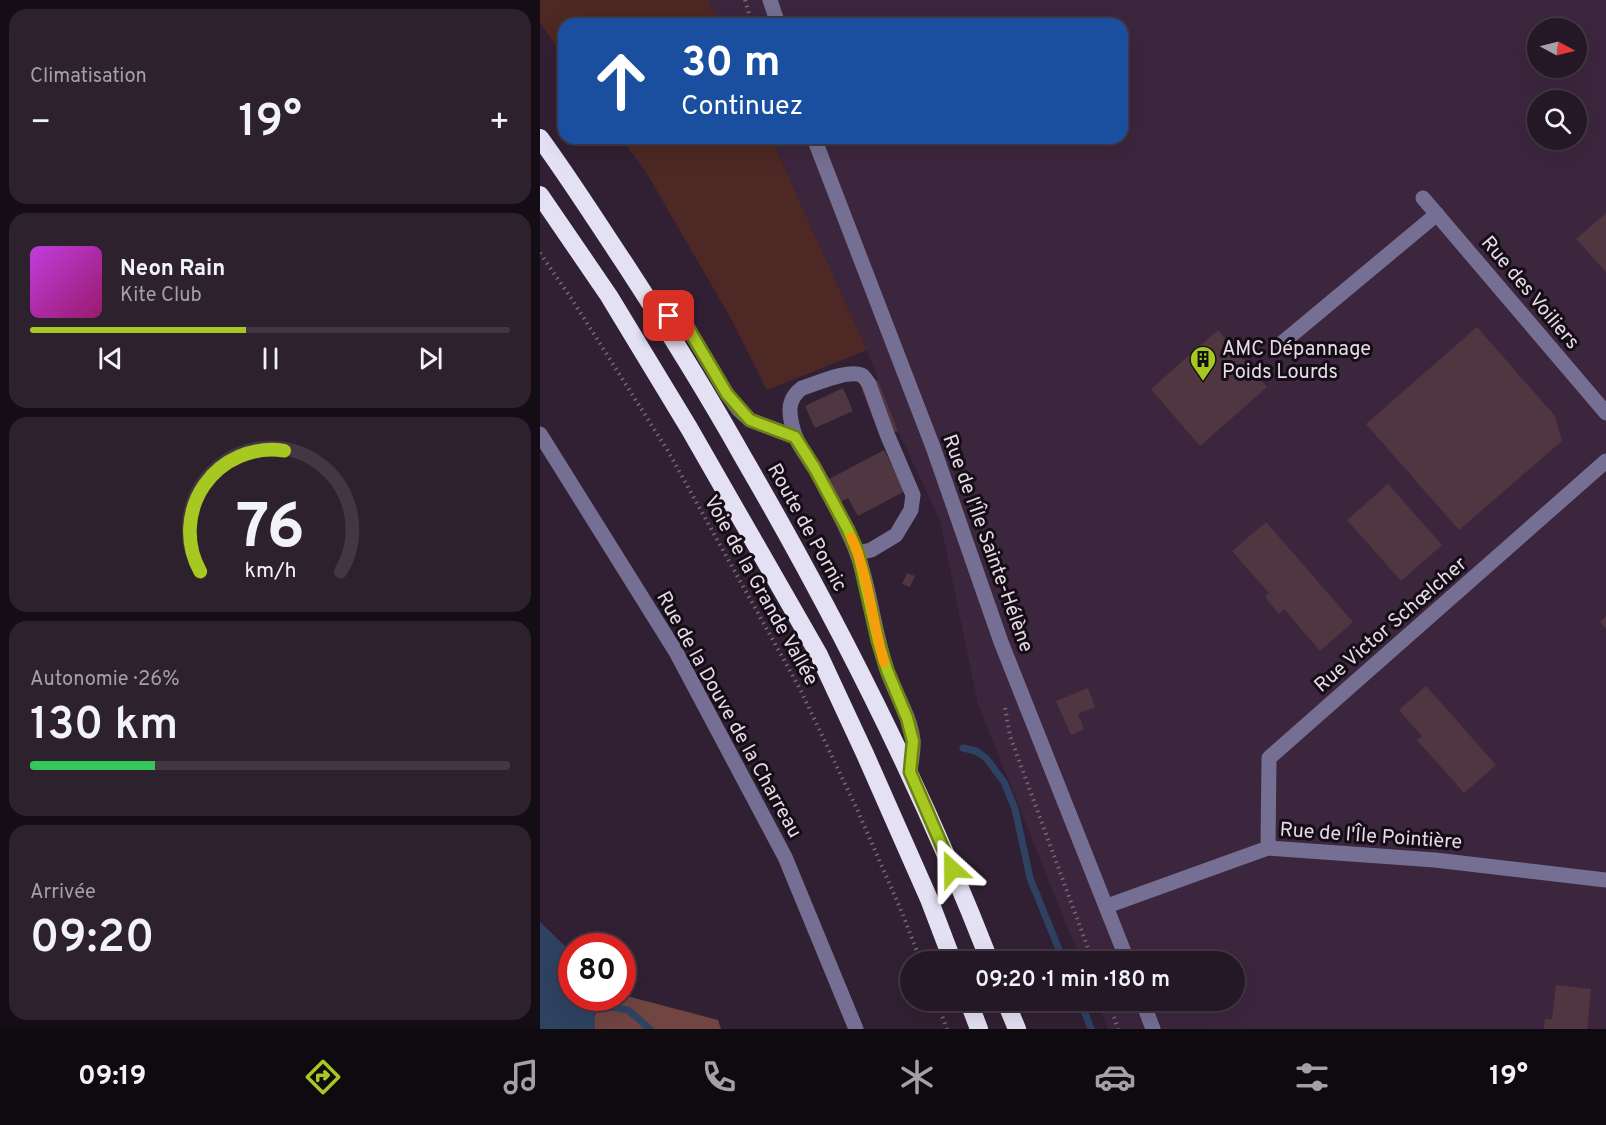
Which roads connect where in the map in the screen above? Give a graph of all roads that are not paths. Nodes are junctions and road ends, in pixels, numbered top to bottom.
1 (770, 0) edge
2 (776, 18) edge
3 (540, 138) edge
4 (816, 144) edge
5 (540, 195) edge
6 (1424, 198) dead end
7 (1437, 214) junction
8 (653, 308) junction
9 (1276, 348) dead end
10 (1606, 413) edge
11 (540, 434) edge
12 (795, 437) junction
13 (1606, 461) edge
14 (858, 553) junction
15 (910, 772) junction
16 (1268, 848) junction
17 (1606, 880) edge
18 (1107, 906) junction
19 (949, 951) edge
20 (986, 951) edge
21 (1124, 951) edge
22 (972, 1011) edge
23 (1010, 1011) edge
24 (1146, 1011) edge
25 (856, 1029) edge
26 (979, 1029) edge
27 (1017, 1029) edge
28 (1153, 1029) edge

1 - 2 street
3 - 8 highway, Route de Pornic
4 - 18 street, Rue de l'Île Sainte-Hélène
5 - 19 highway
6 - 7 street, Rue des Voiliers
7 - 9 street
7 - 10 street, Rue des Voiliers
8 - 12 street
8 - 15 highway, Route de Pornic
11 - 25 street, Rue de la Douve de la Charreau
12 - 14 street
12 - 14 street
13 - 16 street, Rue Victor Schœlcher
14 - 15 street
15 - 20 highway, Route de Pornic
16 - 17 street, Rue de l'Île Pointière
16 - 18 street, Rue de l'Île Pointière
18 - 21 street, Rue de l'Île Sainte-Hélène
22 - 26 highway
23 - 27 highway
24 - 28 street

